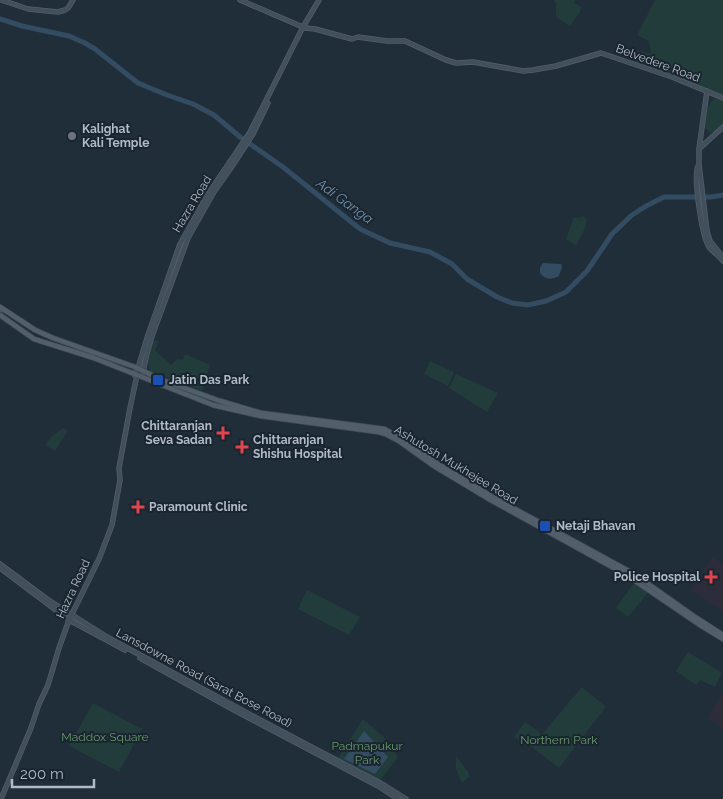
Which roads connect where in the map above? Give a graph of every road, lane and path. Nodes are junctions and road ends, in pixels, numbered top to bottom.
1 (1, 0) edge
2 (73, 0) edge
3 (240, 0) edge
4 (321, 0) edge
5 (304, 27) junction
6 (707, 91) junction
7 (723, 98) edge
8 (723, 127) edge
9 (251, 133) junction
10 (699, 149) junction
11 (699, 164) junction
12 (230, 167) junction
13 (723, 257) edge
14 (723, 261) edge
15 (0, 307) edge
16 (0, 315) edge
17 (138, 368) junction
18 (144, 371) junction
19 (134, 374) junction
20 (142, 377) junction
21 (136, 380) junction
22 (383, 431) junction
23 (0, 564) edge
24 (0, 568) edge
25 (71, 615) junction
26 (69, 620) junction
27 (723, 635) edge
28 (723, 639) edge
29 (2, 799) edge
30 (398, 799) edge
31 (406, 799) edge

1 - 2 main road
3 - 5 main road, Belvedere Road
4 - 5 main road
5 - 6 main road, Belvedere Road
5 - 9 main road
5 - 9 main road
6 - 7 main road, Belvedere Road
6 - 10 main road
8 - 10 main road
9 - 12 main road
10 - 11 main road
11 - 13 main road
11 - 14 main road
12 - 17 main road, Hazra Road
12 - 18 main road, Hazra Road
15 - 17 main road
16 - 19 main road
17 - 18 main road
17 - 19 main road, Hazra Road
18 - 20 main road, Hazra Road
18 - 22 main road
19 - 20 main road
19 - 21 main road
20 - 21 main road
20 - 22 main road
21 - 25 main road, Hazra Road
22 - 27 main road, Ashutosh Mukhejee Road
22 - 28 main road, Ashutosh Mukhejee Road
23 - 25 main road, Lansdowne Road (Sarat Bose Road)
24 - 26 main road
25 - 26 main road, Hazra Road
25 - 31 main road, Lansdowne Road (Sarat Bose Road)
26 - 29 main road, Hazra Road
26 - 30 main road

